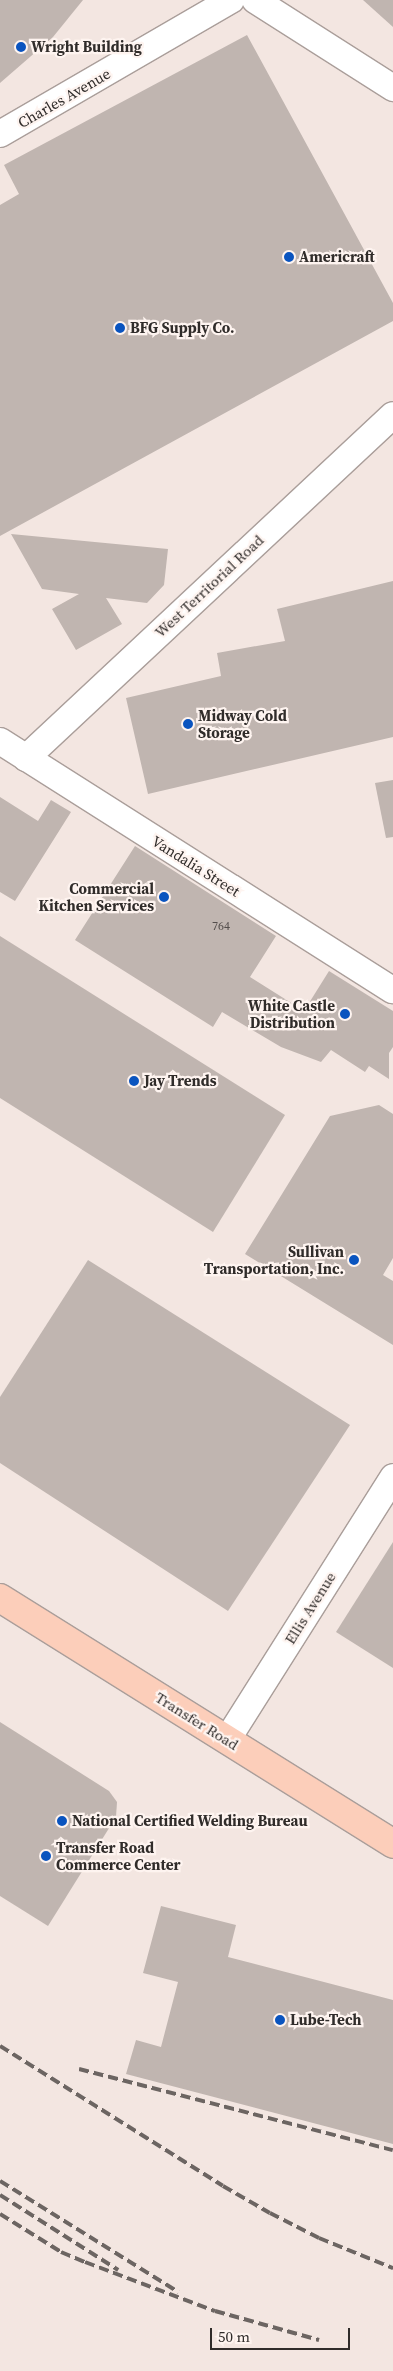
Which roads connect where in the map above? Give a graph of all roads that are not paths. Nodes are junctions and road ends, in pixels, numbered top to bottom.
1 (231, 0) edge
2 (255, 0) edge
3 (393, 88) edge
4 (0, 134) edge
5 (393, 415) edge
6 (0, 741) edge
7 (26, 758) junction
8 (393, 990) edge
9 (393, 1477) edge
10 (0, 1598) edge
11 (227, 1740) junction
12 (393, 1844) edge

1 - 4 street, Charles Avenue
2 - 3 street
5 - 7 street, West Territorial Road
6 - 7 street, Vandalia Street
7 - 8 street, Vandalia Street
9 - 11 street, Ellis Avenue
10 - 11 main road, Transfer Road
11 - 12 main road, Transfer Road

